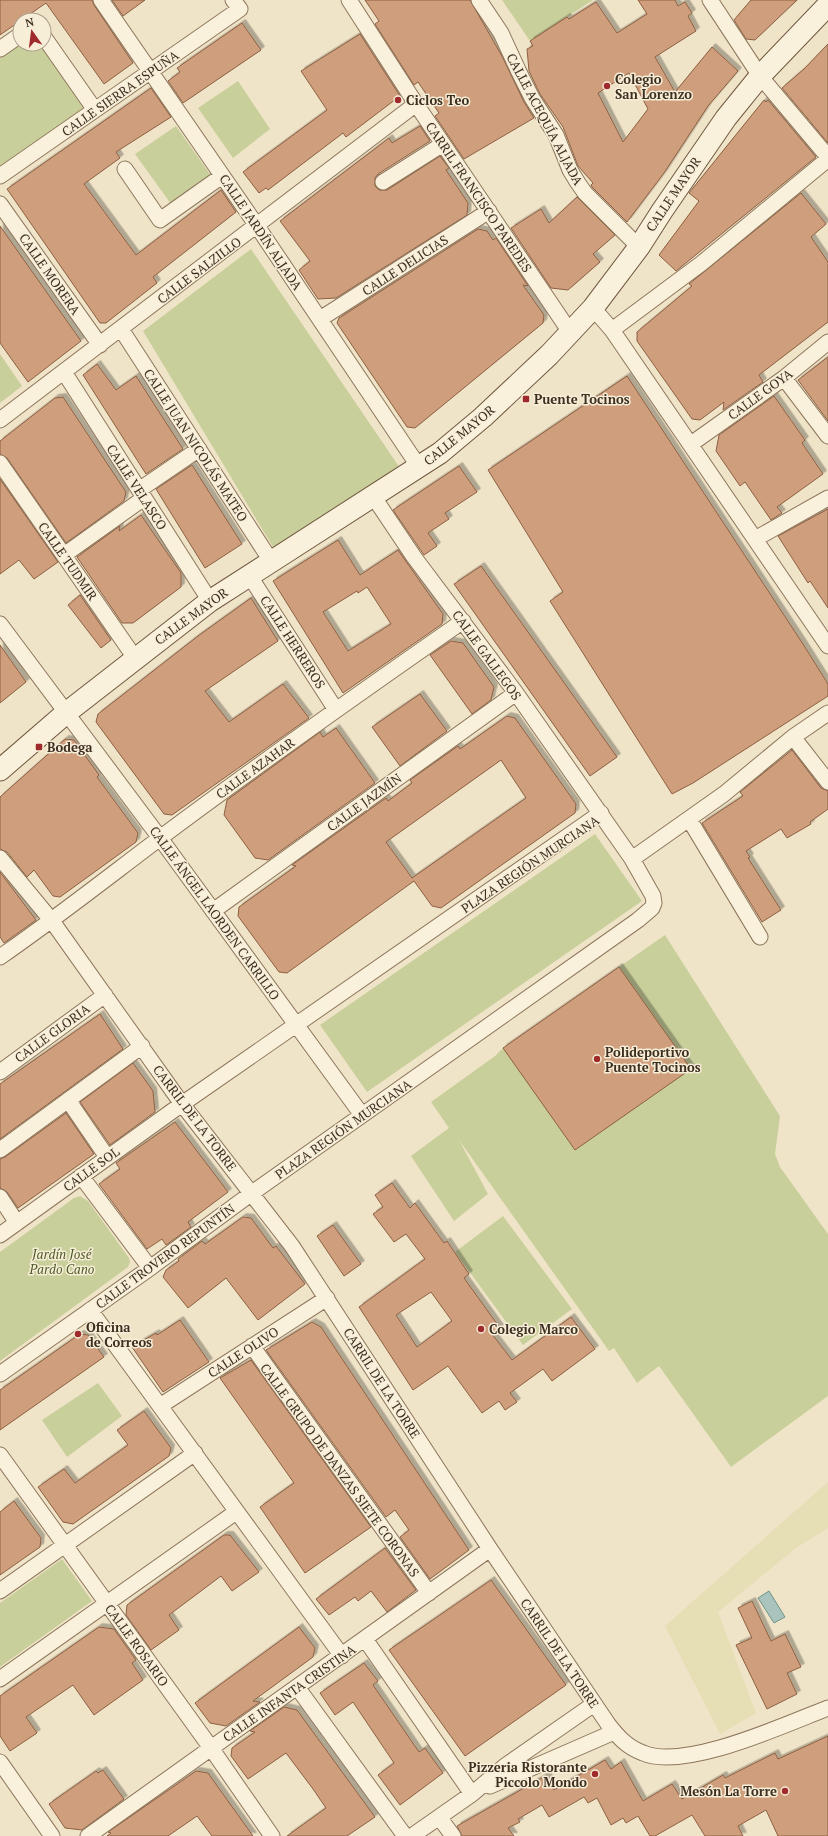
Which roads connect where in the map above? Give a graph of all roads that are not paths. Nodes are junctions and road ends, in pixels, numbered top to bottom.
1 (101, 0) edge
2 (349, 0) edge
3 (479, 0) edge
4 (710, 0) edge
5 (824, 0) edge
6 (236, 5) edge
7 (828, 5) edge
8 (12, 41) edge
9 (52, 48) edge
10 (0, 49) edge
11 (150, 72) junction
12 (760, 76) junction
13 (416, 104) junction
14 (95, 110) junction
15 (443, 144) junction
16 (828, 158) edge
17 (125, 169) dead end
18 (0, 176) edge
19 (222, 176) junction
20 (383, 182) dead end
21 (0, 204) edge
22 (489, 211) junction
23 (257, 226) junction
24 (638, 247) junction
25 (593, 308) junction
26 (320, 319) junction
27 (121, 329) junction
28 (612, 330) junction
29 (570, 332) junction
30 (828, 342) edge
31 (100, 345) junction
32 (64, 372) junction
33 (784, 378) junction
34 (0, 420) edge
35 (828, 436) edge
36 (691, 444) junction
37 (199, 450) junction
38 (0, 463) edge
39 (419, 467) junction
40 (141, 494) junction
41 (373, 496) junction
42 (828, 498) edge
43 (755, 539) junction
44 (64, 555) junction
45 (271, 561) junction
46 (249, 574) junction
47 (210, 601) junction
48 (463, 621) junction
49 (0, 624) edge
50 (828, 646) edge
51 (135, 658) junction
52 (516, 693) junction
53 (336, 710) junction
54 (66, 713) junction
55 (828, 713) edge
56 (793, 738) junction
57 (0, 770) edge
58 (828, 782) edge
59 (601, 813) junction
60 (689, 819) junction
61 (160, 838) junction
62 (0, 858) edge
63 (632, 859) junction
64 (213, 911) junction
65 (52, 921) junction
66 (760, 937) dead end
67 (0, 957) edge
68 (105, 995) junction
69 (297, 1025) junction
70 (142, 1046) junction
71 (0, 1072) edge
72 (68, 1100) junction
73 (182, 1104) junction
74 (362, 1115) junction
75 (0, 1150) edge
76 (107, 1157) junction
77 (81, 1176) junction
78 (252, 1193) junction
79 (0, 1197) edge
80 (17, 1223) junction
81 (0, 1235) edge
82 (150, 1268) junction
83 (326, 1298) junction
84 (90, 1310) junction
85 (252, 1346) junction
86 (0, 1374) edge
87 (160, 1406) junction
88 (195, 1453) junction
89 (0, 1455) edge
90 (236, 1512) junction
91 (65, 1545) junction
92 (490, 1550) junction
93 (0, 1591) edge
94 (429, 1593) junction
95 (107, 1603) junction
96 (365, 1639) junction
97 (342, 1656) junction
98 (0, 1680) edge
99 (297, 1687) junction
100 (594, 1704) junction
101 (828, 1708) edge
102 (614, 1732) junction
103 (211, 1748) junction
104 (0, 1762) edge
105 (472, 1794) junction
106 (439, 1817) junction
107 (52, 1836) edge
108 (88, 1836) edge
109 (272, 1836) edge
110 (405, 1836) edge
111 (412, 1836) edge
112 (453, 1836) edge

1 - 11 street, CALLE JARDÍN ALJADA
2 - 13 street, CARRIL FRANCISCO PAREDES
3 - 24 street, CALLE ACEQUÍA ALJADA
4 - 12 street
5 - 7 street
6 - 11 street, CALLE SIERRA ESPUÑA
7 - 12 main road, CALLE MAYOR
8 - 10 street
9 - 14 street
11 - 14 street, CALLE SIERRA ESPUÑA
11 - 19 street, CALLE JARDÍN ALJADA
12 - 16 street
12 - 24 main road, CALLE MAYOR
13 - 15 street, CARRIL FRANCISCO PAREDES
13 - 23 street, CALLE SALZILLO
14 - 18 street, CALLE SIERRA ESPUÑA
15 - 20 street
15 - 22 street, CARRIL FRANCISCO PAREDES
16 - 28 street
17 - 19 street
19 - 23 street, CALLE JARDÍN ALJADA
21 - 31 street, CALLE MORERA
22 - 26 street, CALLE DELICIAS
22 - 29 street, CARRIL FRANCISCO PAREDES
23 - 26 street, CALLE JARDÍN ALJADA
23 - 27 street, CALLE SALZILLO
24 - 25 main road, CALLE MAYOR
25 - 28 street
25 - 29 main road, CALLE MAYOR
26 - 39 street, CALLE JARDÍN ALJADA
27 - 31 street, CALLE SALZILLO
27 - 37 street, CALLE JUAN NICOLÁS MATEO
28 - 36 street
29 - 39 main road, CALLE MAYOR
30 - 33 street, CALLE GOYA
31 - 32 street, CALLE SALZILLO
32 - 34 street, CALLE SALZILLO
32 - 40 street, CALLE VELASCO
33 - 35 street
33 - 36 street, CALLE GOYA
36 - 43 street
37 - 40 street
37 - 45 street, CALLE JUAN NICOLÁS MATEO
38 - 44 street, CALLE TUDMIR
39 - 41 main road, CALLE MAYOR
40 - 44 street
40 - 47 street, CALLE VELASCO
41 - 45 main road, CALLE MAYOR
41 - 48 street, CALLE GALLEGOS
42 - 43 street
43 - 50 street
44 - 51 street, CALLE TUDMIR
45 - 46 main road, CALLE MAYOR
46 - 47 main road, CALLE MAYOR
46 - 53 street, CALLE HERREROS
47 - 51 main road, CALLE MAYOR
48 - 52 street, CALLE GALLEGOS
48 - 53 street, CALLE AZAHAR
49 - 54 street, CALLE ÁNGEL LAORDEN CARRILLO
51 - 54 main road, CALLE MAYOR
52 - 59 street, CALLE GALLEGOS
52 - 64 street, CALLE JAZMÍN
53 - 61 street, CALLE AZAHAR
54 - 57 main road, CALLE MAYOR
54 - 61 street, CALLE ÁNGEL LAORDEN CARRILLO
55 - 56 street
56 - 58 street
56 - 60 street
59 - 63 street, PLAZA REGIÓN MURCIANA
59 - 69 street, PLAZA REGIÓN MURCIANA
60 - 63 street
60 - 66 street
61 - 64 street, CALLE ÁNGEL LAORDEN CARRILLO
61 - 65 street, CALLE AZAHAR
62 - 65 street, CARRIL DE LA TORRE
63 - 74 street, PLAZA REGIÓN MURCIANA
64 - 69 street, CALLE ÁNGEL LAORDEN CARRILLO
65 - 67 street, CALLE AZAHAR
65 - 68 street, CARRIL DE LA TORRE
68 - 70 street, CARRIL DE LA TORRE
68 - 71 street, CALLE GLORIA
69 - 73 street, PLAZA REGIÓN MURCIANA
69 - 74 street, CALLE ÁNGEL LAORDEN CARRILLO
70 - 72 street
70 - 73 street, CARRIL DE LA TORRE
72 - 75 street
72 - 76 street
73 - 76 street, CALLE SOL
73 - 78 street, CARRIL DE LA TORRE
74 - 78 street, PLAZA REGIÓN MURCIANA
76 - 77 street, CALLE SOL
77 - 80 street, CALLE SOL
77 - 82 street
78 - 82 street, CALLE TROVERO REPUNTÍN
78 - 83 street, CARRIL DE LA TORRE
79 - 80 street
80 - 81 street, CALLE SOL
82 - 84 street, CALLE TROVERO REPUNTÍN
83 - 85 street, CALLE OLIVO
83 - 92 street, CARRIL DE LA TORRE
84 - 86 street, CALLE TROVERO REPUNTÍN
84 - 87 street
85 - 87 street, CALLE OLIVO
85 - 94 street, CALLE GRUPO DE DANZAS SIETE CORONAS
87 - 88 street
88 - 90 street
88 - 91 street
89 - 91 street, CALLE ROSARIO
90 - 95 street
90 - 97 street
91 - 93 street
91 - 95 street, CALLE ROSARIO
92 - 94 street, CALLE INFANTA CRISTINA
92 - 100 street, CARRIL DE LA TORRE
94 - 96 street, CALLE INFANTA CRISTINA
95 - 98 street
95 - 103 street, CALLE ROSARIO
96 - 97 street, CALLE INFANTA CRISTINA
96 - 105 street
97 - 99 street, CALLE INFANTA CRISTINA
99 - 103 street, CALLE INFANTA CRISTINA
99 - 110 street
100 - 102 street, CARRIL DE LA TORRE
100 - 105 street
101 - 102 street, CARRIL DE LA TORRE
102 - 105 street
103 - 108 street, CALLE INFANTA CRISTINA
103 - 109 street, CALLE ROSARIO
104 - 107 street
105 - 106 street
106 - 111 street
106 - 112 street

